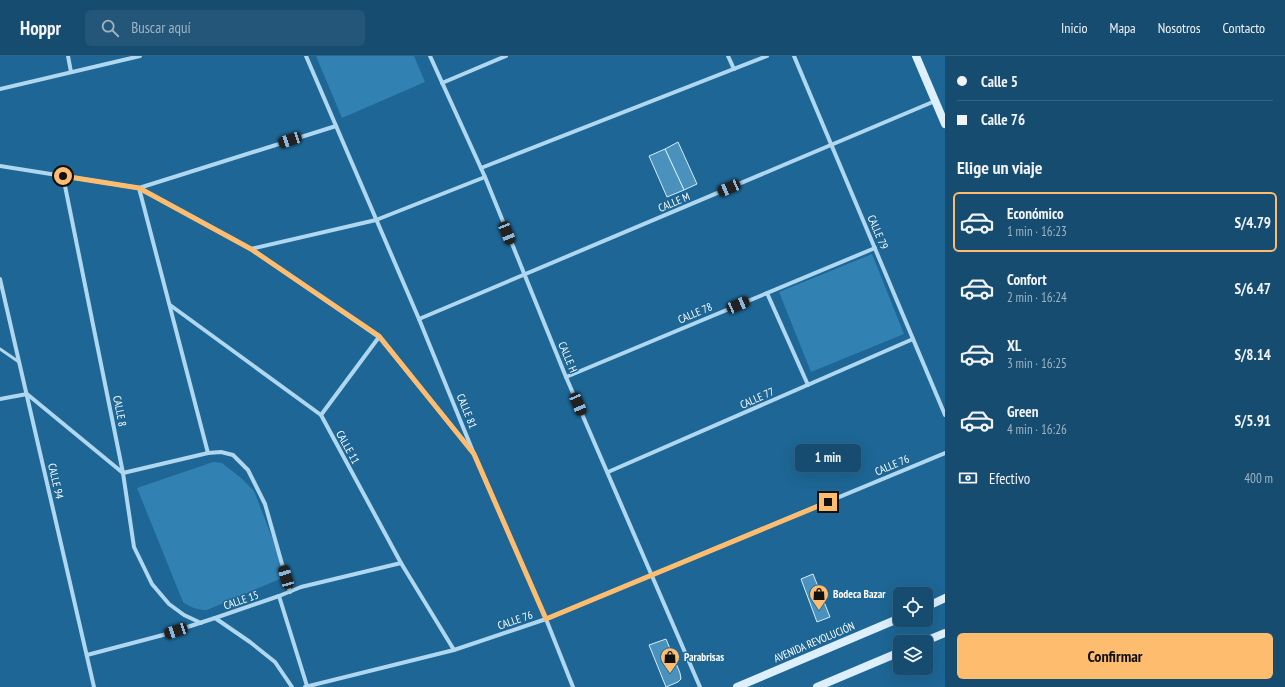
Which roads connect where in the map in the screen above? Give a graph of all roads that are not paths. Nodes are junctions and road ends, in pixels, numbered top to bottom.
1 (68, 56) edge
2 (140, 56) edge
3 (306, 56) edge
4 (430, 56) edge
5 (506, 56) edge
6 (728, 56) edge
7 (767, 56) edge
8 (794, 56) edge
9 (916, 56) edge
10 (734, 69) junction
11 (71, 72) junction
12 (442, 84) junction
13 (0, 89) edge
14 (935, 101) junction
15 (945, 124) edge
16 (336, 126) junction
17 (832, 145) junction
18 (0, 166) edge
19 (481, 168) junction
20 (63, 176) junction
21 (485, 177) junction
22 (139, 188) junction
23 (376, 220) junction
24 (875, 248) junction
25 (251, 249) junction
26 (524, 275) junction
27 (0, 279) edge
28 (767, 293) junction
29 (170, 305) junction
30 (419, 319) junction
31 (379, 336) junction
32 (913, 339) junction
33 (0, 349) edge
34 (19, 362) junction
35 (566, 377) junction
36 (808, 385) junction
37 (27, 394) junction
38 (0, 400) edge
39 (321, 415) junction
40 (945, 415) edge
41 (208, 453) junction
42 (945, 453) edge
43 (474, 454) junction
44 (608, 472) junction
45 (123, 473) junction
46 (401, 563) junction
47 (653, 575) junction
48 (290, 592) junction
49 (280, 596) junction
50 (945, 598) edge
51 (933, 604) edge
52 (216, 618) junction
53 (546, 619) junction
54 (893, 621) edge
55 (201, 623) junction
56 (945, 633) edge
57 (933, 638) edge
58 (454, 650) junction
59 (86, 655) junction
60 (893, 655) edge
61 (830, 684) edge
62 (318, 685) edge
63 (94, 687) edge
64 (292, 687) edge
65 (306, 687) edge
66 (572, 687) edge
67 (700, 687) edge
68 (737, 687) edge
69 (817, 687) edge

1 - 11 street
2 - 11 street
3 - 16 street, CALLE 81
4 - 12 street, CALLE H
5 - 12 street
6 - 10 street
7 - 10 street
8 - 17 street, CALLE 79
9 - 14 street
10 - 19 street
11 - 13 street
12 - 19 street, CALLE H
14 - 15 street
14 - 17 street, CALLE M
16 - 22 street
16 - 23 street, CALLE 81
17 - 24 street, CALLE 79
17 - 26 street, CALLE M
18 - 20 street
19 - 21 street, CALLE H
20 - 22 street
20 - 45 street, CALLE 8
21 - 23 street
21 - 26 street, CALLE H
22 - 25 street
22 - 29 street
23 - 25 street
23 - 30 street, CALLE 81
24 - 28 street, CALLE 78
24 - 32 street, CALLE 79
25 - 31 street
26 - 30 street, CALLE M
26 - 35 street, CALLE H
27 - 34 street, CALLE 94
28 - 35 street, CALLE 78
28 - 36 street
29 - 39 street, CALLE 11
29 - 41 street
30 - 43 street, CALLE 81
31 - 39 street
31 - 43 street
32 - 36 street, CALLE 77
32 - 40 street, CALLE 79
33 - 34 lane
34 - 37 street, CALLE 94
35 - 44 street, CALLE H
36 - 44 street, CALLE 77
37 - 38 street
37 - 45 street
37 - 59 street, CALLE 94
39 - 46 street, CALLE 11
41 - 45 street
41 - 48 street
42 - 47 street, CALLE 76
43 - 53 street, CALLE 81
44 - 47 street, CALLE H
45 - 55 street, CALLE 8
46 - 48 street, CALLE 15
46 - 58 street, CALLE 11
47 - 53 street, CALLE 76
47 - 67 street, CALLE H
48 - 49 street, CALLE 15
49 - 52 street, CALLE 15
49 - 65 street
50 - 51 street
52 - 55 street, CALLE 15
52 - 64 street
53 - 58 street, CALLE 76
53 - 66 street, CALLE 81
54 - 68 street, AVENIDA REVOLUCIÓN
55 - 59 street, CALLE 15
56 - 57 street
58 - 62 street, CALLE 76
59 - 63 street, CALLE 94
60 - 61 street
61 - 69 street
62 - 65 street, CALLE 76

